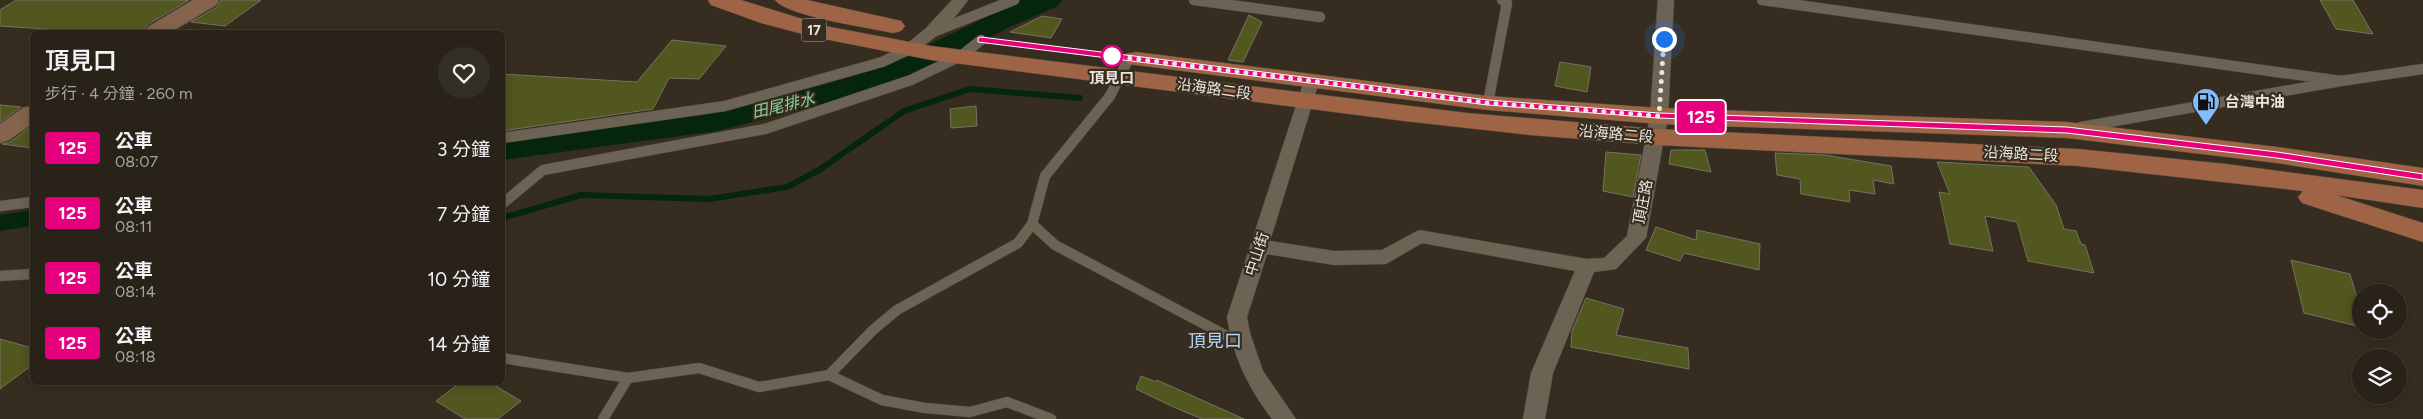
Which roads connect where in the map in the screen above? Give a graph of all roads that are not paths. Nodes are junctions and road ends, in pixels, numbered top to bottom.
1 (208, 0) edge
2 (719, 0) edge
3 (786, 0) edge
4 (960, 0) edge
5 (1014, 0) edge
6 (1194, 0) edge
7 (1502, 0) edge
8 (1666, 0) edge
9 (1762, 0) edge
10 (1320, 17) dead end
11 (159, 30) edge
12 (931, 32) junction
13 (981, 40) junction
14 (911, 48) junction
15 (961, 56) junction
16 (1125, 67) junction
17 (2423, 69) edge
18 (2342, 81) junction
19 (1309, 92) junction
20 (1488, 103) junction
21 (30, 114) edge
22 (1657, 126) junction
23 (2067, 130) junction
24 (0, 135) edge
25 (505, 138) edge
26 (2231, 173) junction
27 (2423, 177) edge
28 (2423, 199) edge
29 (30, 202) edge
30 (505, 202) edge
31 (0, 206) edge
32 (1032, 224) junction
33 (2423, 233) edge
34 (1259, 246) junction
35 (1587, 266) junction
36 (30, 274) edge
37 (0, 276) edge
38 (1240, 343) junction
39 (505, 358) edge
40 (829, 375) junction
41 (628, 378) junction
42 (603, 419) edge
43 (1051, 419) edge
44 (1285, 419) edge
45 (1534, 419) edge

1 - 11 street
2 - 14 main road, 17
3 - 12 main road, 17
4 - 12 street
5 - 12 lane
6 - 10 lane
7 - 20 lane
8 - 22 street, 頂庄路
9 - 18 lane
12 - 13 main road, 17
12 - 14 street
13 - 15 lane
13 - 16 main road, 沿海路二段 / 17
14 - 15 main road, 17
14 - 25 lane
15 - 16 main road, 沿海路二段 / 17
15 - 30 lane
16 - 19 main road, 沿海路二段 / 17
16 - 32 lane
17 - 18 lane
18 - 23 lane
19 - 20 main road, 沿海路二段 / 17
19 - 22 main road, 沿海路二段 / 17
19 - 34 street, 中山街
20 - 22 main road, 沿海路二段 / 17
21 - 24 street
22 - 23 main road, 沿海路二段 / 17
22 - 26 main road, 沿海路二段 / 17
22 - 35 street, 頂庄路
23 - 27 main road, 沿海路二段 / 17
26 - 28 main road, 沿海路二段 / 17
26 - 33 main road
29 - 31 lane
32 - 38 lane
32 - 40 lane
34 - 35 street, 頂庄路
34 - 38 street, 中山街
35 - 45 street
36 - 37 lane
38 - 44 street, 中山街
39 - 41 lane
40 - 41 lane
40 - 43 lane
41 - 42 lane

